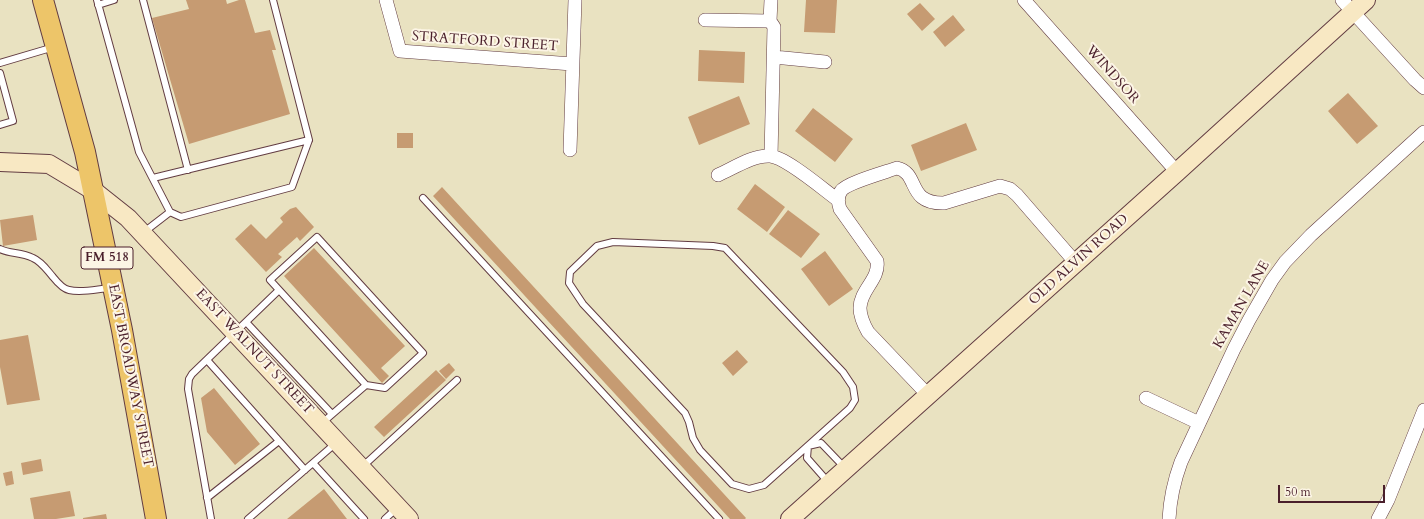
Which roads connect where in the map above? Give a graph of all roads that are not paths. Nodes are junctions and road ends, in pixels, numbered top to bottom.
1 (43, 0) edge
2 (114, 0) edge
3 (143, 0) edge
4 (272, 0) edge
5 (386, 0) edge
6 (575, 0) edge
7 (771, 0) edge
8 (1024, 0) edge
9 (1366, 0) edge
10 (97, 2) edge
11 (1347, 6) edge
12 (705, 20) dead end
13 (770, 21) junction
14 (56, 46) junction
15 (774, 57) junction
16 (825, 62) dead end
17 (0, 63) edge
18 (572, 64) junction
19 (0, 73) edge
20 (1424, 88) edge
21 (0, 125) edge
22 (1424, 132) edge
23 (309, 140) junction
24 (570, 150) dead end
25 (771, 156) junction
26 (0, 162) edge
27 (188, 170) junction
28 (1177, 172) junction
29 (718, 175) dead end
30 (153, 178) junction
31 (94, 191) junction
32 (423, 198) dead end
33 (838, 200) junction
34 (170, 212) junction
35 (143, 233) junction
36 (0, 249) edge
37 (1076, 263) junction
38 (113, 288) junction
39 (279, 290) junction
40 (240, 327) junction
41 (207, 360) junction
42 (457, 380) dead end
43 (366, 385) junction
44 (928, 395) junction
45 (1146, 398) dead end
46 (1424, 410) edge
47 (326, 419) junction
48 (1199, 423) junction
49 (279, 441) junction
50 (338, 442) junction
51 (808, 446) junction
52 (313, 463) junction
53 (362, 468) junction
54 (846, 469) junction
55 (305, 470) junction
56 (829, 484) junction
57 (208, 498) junction
58 (404, 513) edge
59 (156, 519) edge
60 (211, 519) edge
61 (248, 519) edge
62 (364, 519) edge
63 (385, 519) edge
64 (719, 519) edge
65 (790, 519) edge
66 (1169, 519) edge
67 (1378, 519) edge

1 - 14 main road, EAST BROADWAY STREET / FM 518
2 - 10 lane
3 - 27 lane
4 - 23 lane
5 - 18 street, STRATFORD STREET
6 - 18 street
7 - 13 street
8 - 28 street, WINDSOR
9 - 11 street, OLD ALVIN ROAD
10 - 30 lane
11 - 20 street
11 - 28 street, OLD ALVIN ROAD
12 - 13 street
13 - 15 street
14 - 17 lane
14 - 31 main road, EAST BROADWAY STREET / FM 518
15 - 16 street
15 - 25 street
18 - 24 street
19 - 21 lane
22 - 48 street, KAMAN LANE
23 - 27 lane
23 - 34 lane
25 - 29 street
25 - 33 street
26 - 31 street, EAST WALNUT STREET
27 - 30 lane
28 - 37 street, OLD ALVIN ROAD
30 - 34 lane
31 - 35 street, EAST WALNUT STREET
31 - 38 main road, EAST BROADWAY STREET / FM 518
32 - 64 lane
33 - 37 street
33 - 44 street
34 - 35 lane
35 - 40 street, EAST WALNUT STREET
36 - 38 lane
37 - 44 street, OLD ALVIN ROAD
38 - 59 main road, EAST BROADWAY STREET / FM 518
39 - 40 lane
39 - 43 lane
39 - 43 lane
40 - 41 lane
40 - 47 street, EAST WALNUT STREET
41 - 49 lane
41 - 57 lane
42 - 53 lane
43 - 47 lane
44 - 54 street, OLD ALVIN ROAD
45 - 48 street
46 - 67 street
47 - 50 street, EAST WALNUT STREET
48 - 66 street, KAMAN LANE
49 - 55 lane
49 - 57 lane
50 - 52 lane
50 - 53 street, EAST WALNUT STREET
51 - 51 lane
51 - 54 lane
51 - 56 lane
52 - 55 lane
52 - 62 lane
53 - 58 street, EAST WALNUT STREET
54 - 56 street, OLD ALVIN ROAD
55 - 61 lane
56 - 65 street, OLD ALVIN ROAD
57 - 60 lane
58 - 63 lane

